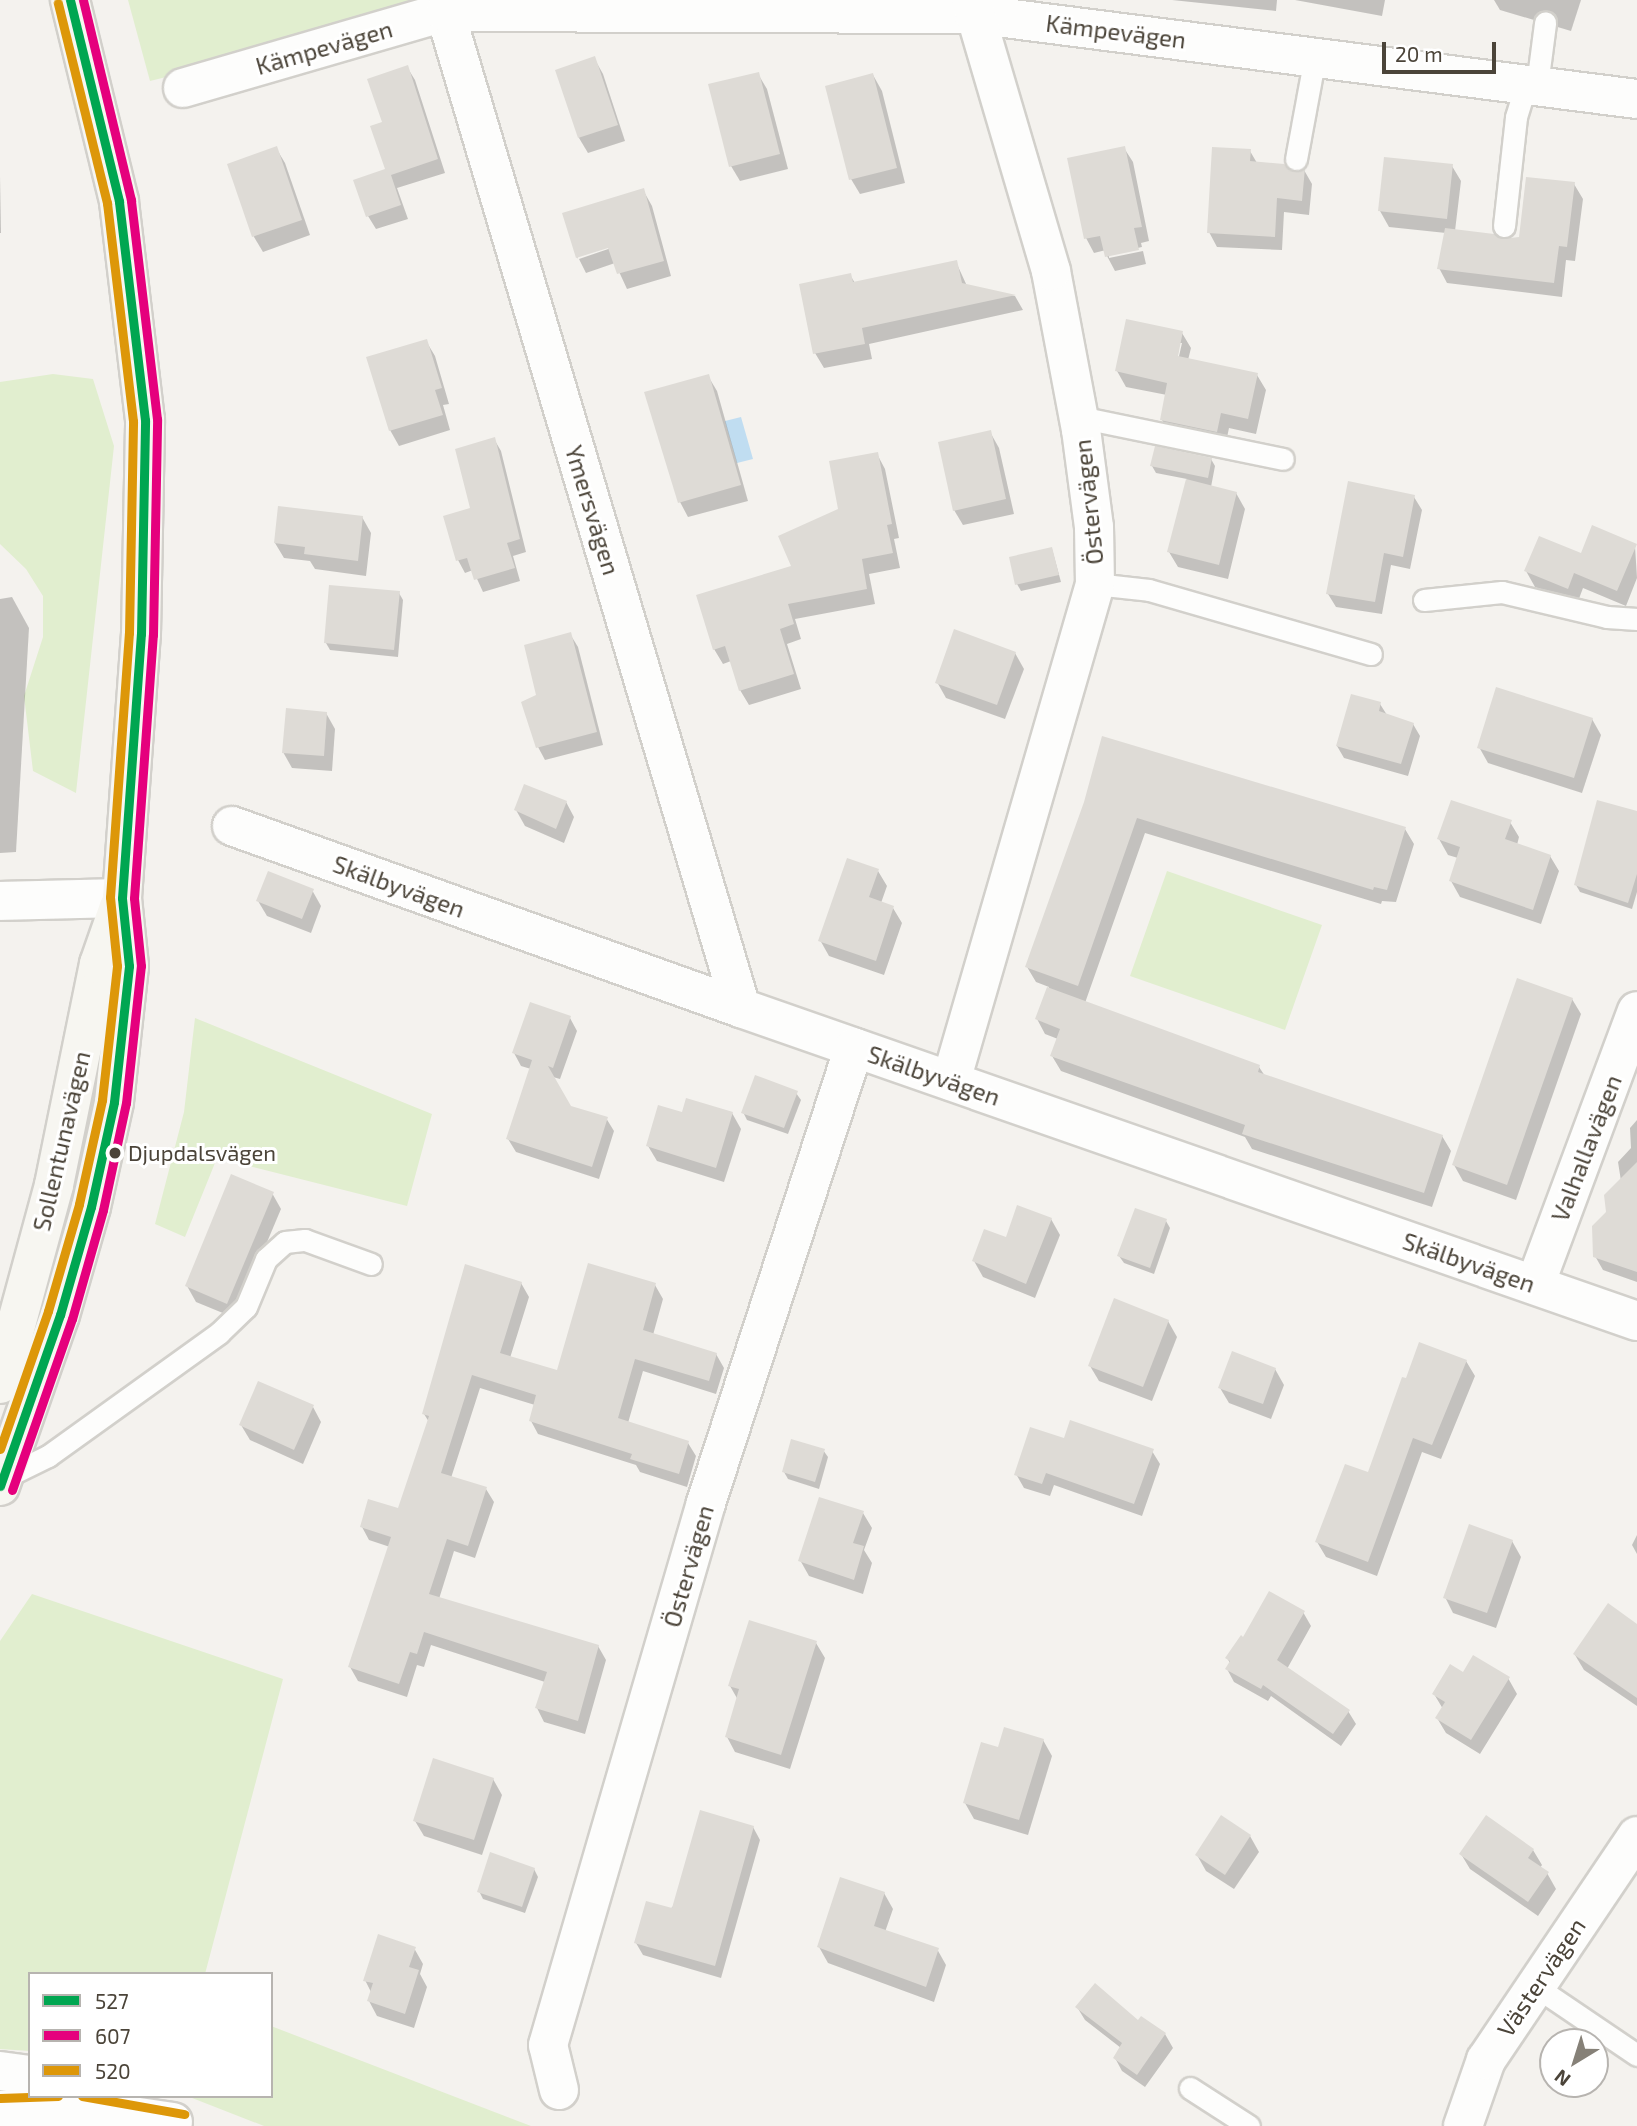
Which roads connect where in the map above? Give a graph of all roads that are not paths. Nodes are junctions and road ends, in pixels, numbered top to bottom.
1 (70, 0) edge
2 (973, 7) edge
3 (445, 12) junction
4 (1545, 23) dead end
5 (1315, 56) junction
6 (1531, 85) junction
7 (183, 88) dead end
8 (1637, 99) edge
9 (1296, 159) dead end
10 (1504, 226) dead end
11 (1079, 417) junction
12 (1283, 459) dead end
13 (1095, 584) junction
14 (1424, 600) dead end
15 (1637, 619) edge
16 (1371, 654) dead end
17 (232, 825) dead end
18 (121, 898) junction
19 (0, 901) edge
20 (741, 1008) junction
21 (1637, 1011) edge
22 (854, 1047) junction
23 (951, 1081) junction
24 (371, 1264) dead end
25 (1535, 1285) junction
26 (1637, 1321) edge
27 (0, 1384) edge
28 (2, 1482) edge
29 (1637, 1836) edge
30 (1535, 1986) junction
31 (1637, 2055) edge
32 (0, 2071) edge
33 (28, 2075) edge
34 (1189, 2088) dead end
35 (559, 2090) dead end
36 (101, 2098) edge
37 (0, 2110) edge
38 (177, 2124) edge
39 (1249, 2126) edge
40 (1462, 2126) edge

1 - 18 street, Sollentunavägen
2 - 3 street, Kämpevägen
2 - 5 street, Kämpevägen
2 - 11 street, Östervägen
3 - 7 street, Kämpevägen
3 - 20 street, Ymersvägen
4 - 6 lane
5 - 6 street, Kämpevägen
5 - 9 lane
6 - 8 street, Kämpevägen
6 - 10 lane
11 - 12 lane
11 - 13 street, Östervägen
13 - 16 lane
13 - 23 street, Östervägen
14 - 15 lane
17 - 20 street, Skälbyvägen
18 - 19 street
18 - 27 street, Sollentunavägen
18 - 28 street, Sollentunavägen
20 - 22 street, Skälbyvägen
21 - 25 street, Valhallavägen
22 - 23 street, Skälbyvägen
22 - 35 street, Östervägen
23 - 25 street, Skälbyvägen
24 - 28 lane
25 - 26 street, Skälbyvägen
29 - 30 street, Västervägen
30 - 31 lane
30 - 40 street, Västervägen
32 - 33 street
34 - 39 lane
36 - 38 street
37 - 38 street

